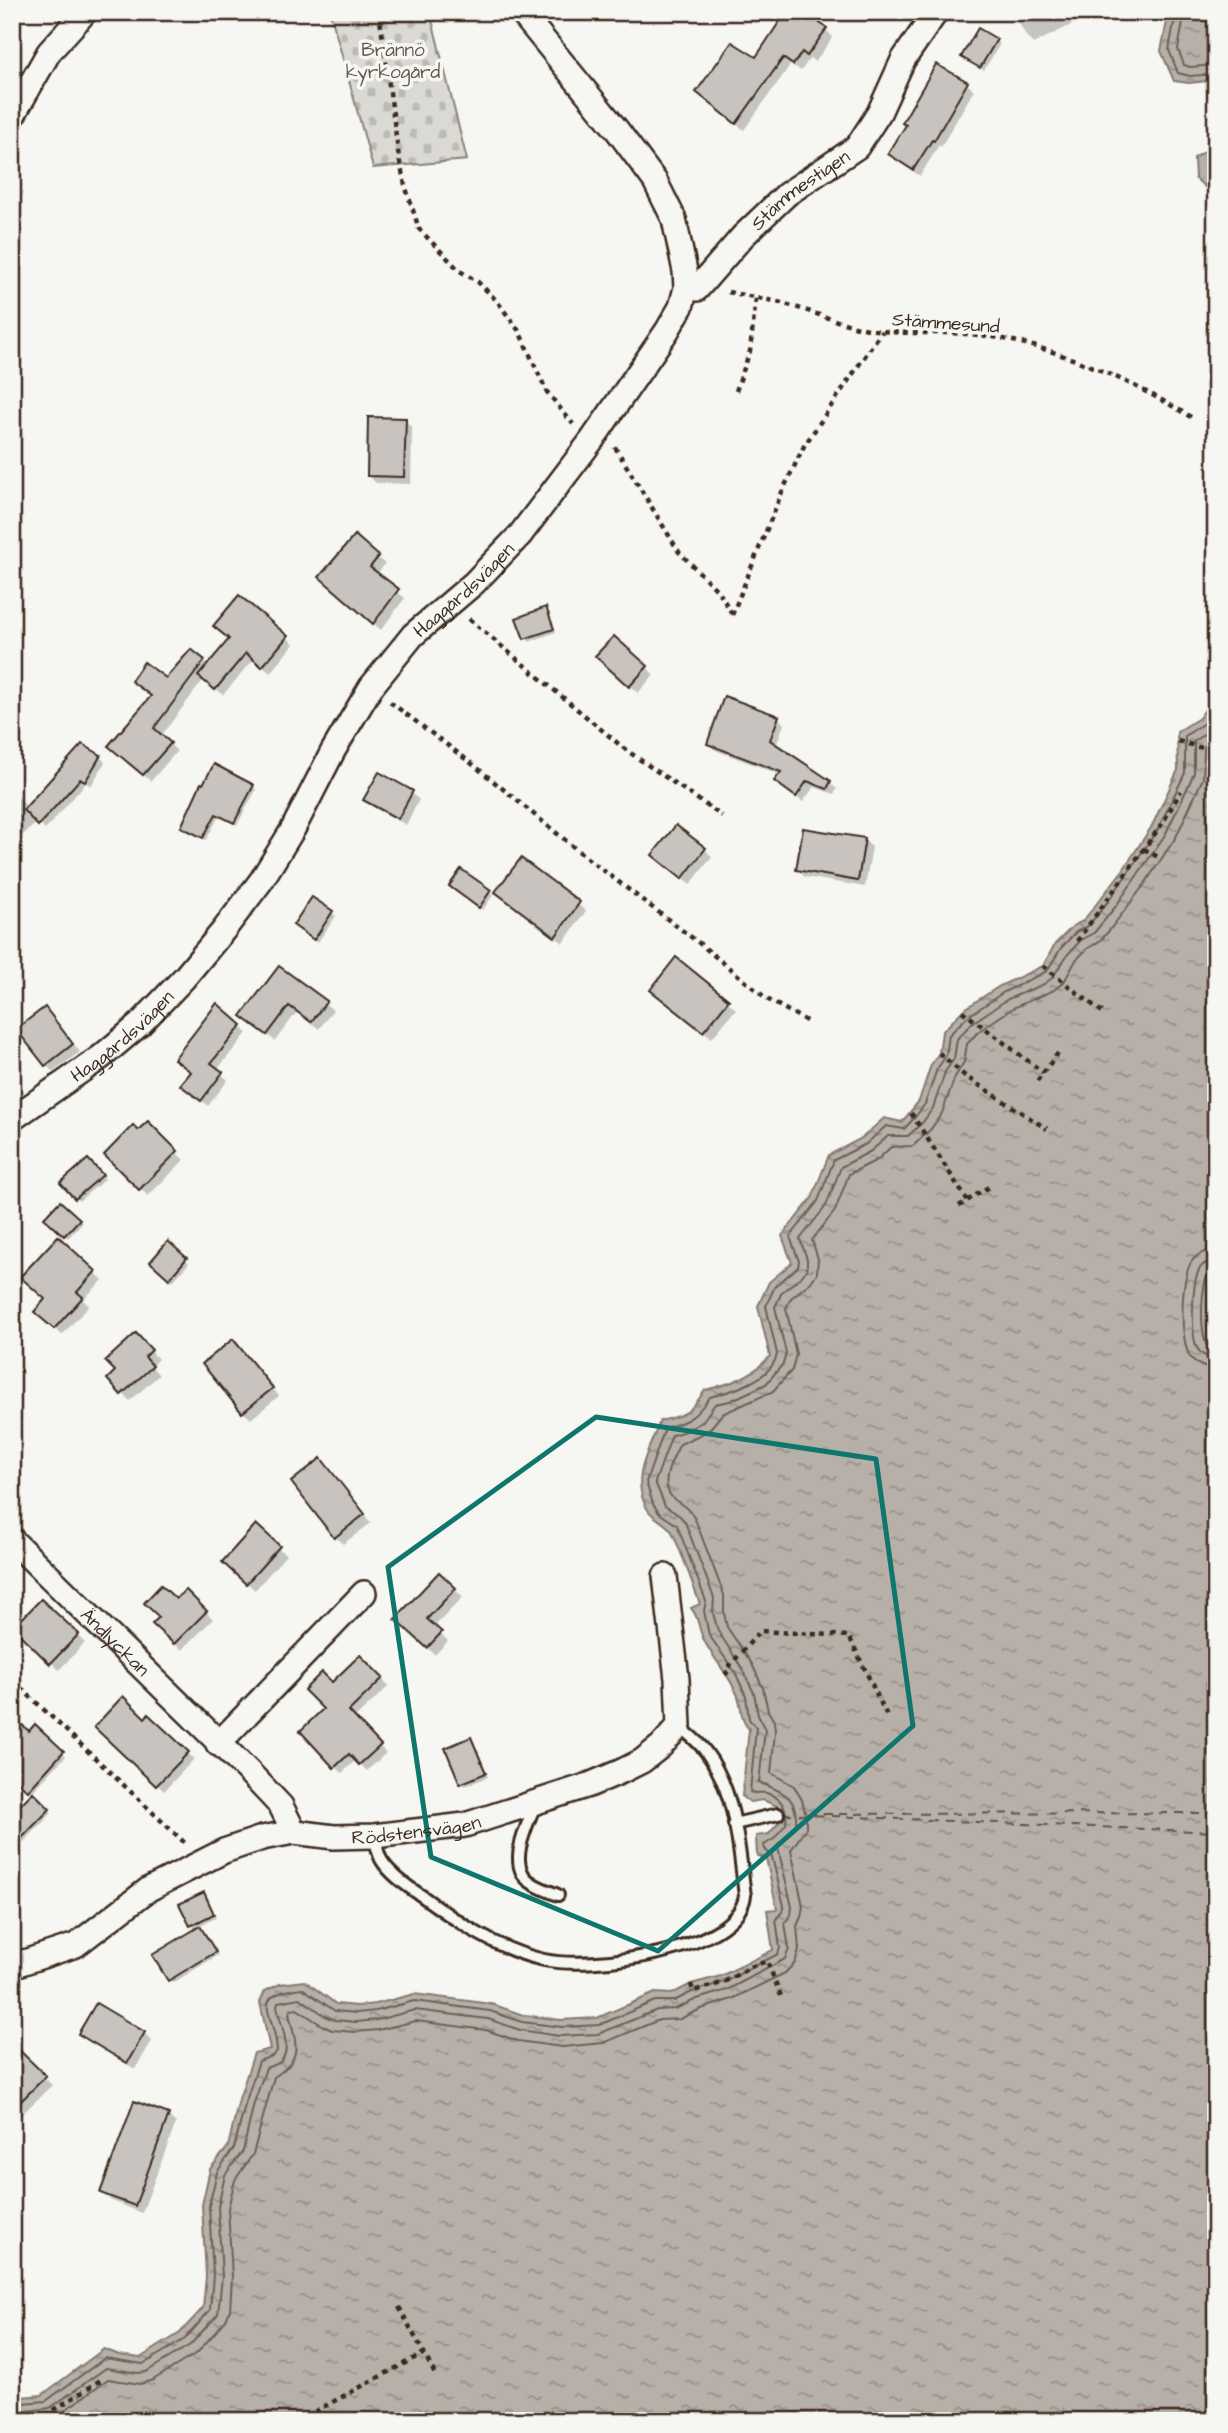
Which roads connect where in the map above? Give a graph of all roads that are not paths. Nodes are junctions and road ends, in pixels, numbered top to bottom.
1 (85, 12) edge
2 (521, 12) edge
3 (936, 12) edge
4 (12, 117) edge
5 (697, 289) road end
6 (12, 1119) edge
7 (12, 1540) edge
8 (665, 1576) dead end
9 (364, 1593) dead end
10 (679, 1726) junction
11 (218, 1744) junction
12 (536, 1802) junction
13 (778, 1814) dead end
14 (734, 1824) junction
15 (294, 1832) junction
16 (374, 1836) junction
17 (558, 1895) dead end
18 (12, 1966) edge

1 - 4 street
2 - 6 street, Haggårdsvägen
3 - 5 street, Stämmestigen
7 - 11 street, Ändlyckan
8 - 10 street
9 - 11 street
10 - 12 street, Rödstensvägen
10 - 14 lane
11 - 15 street, Ändlyckan
12 - 16 street, Rödstensvägen
12 - 17 lane
13 - 14 lane
14 - 16 lane
15 - 16 street, Rödstensvägen
15 - 18 street, Rödstensvägen

